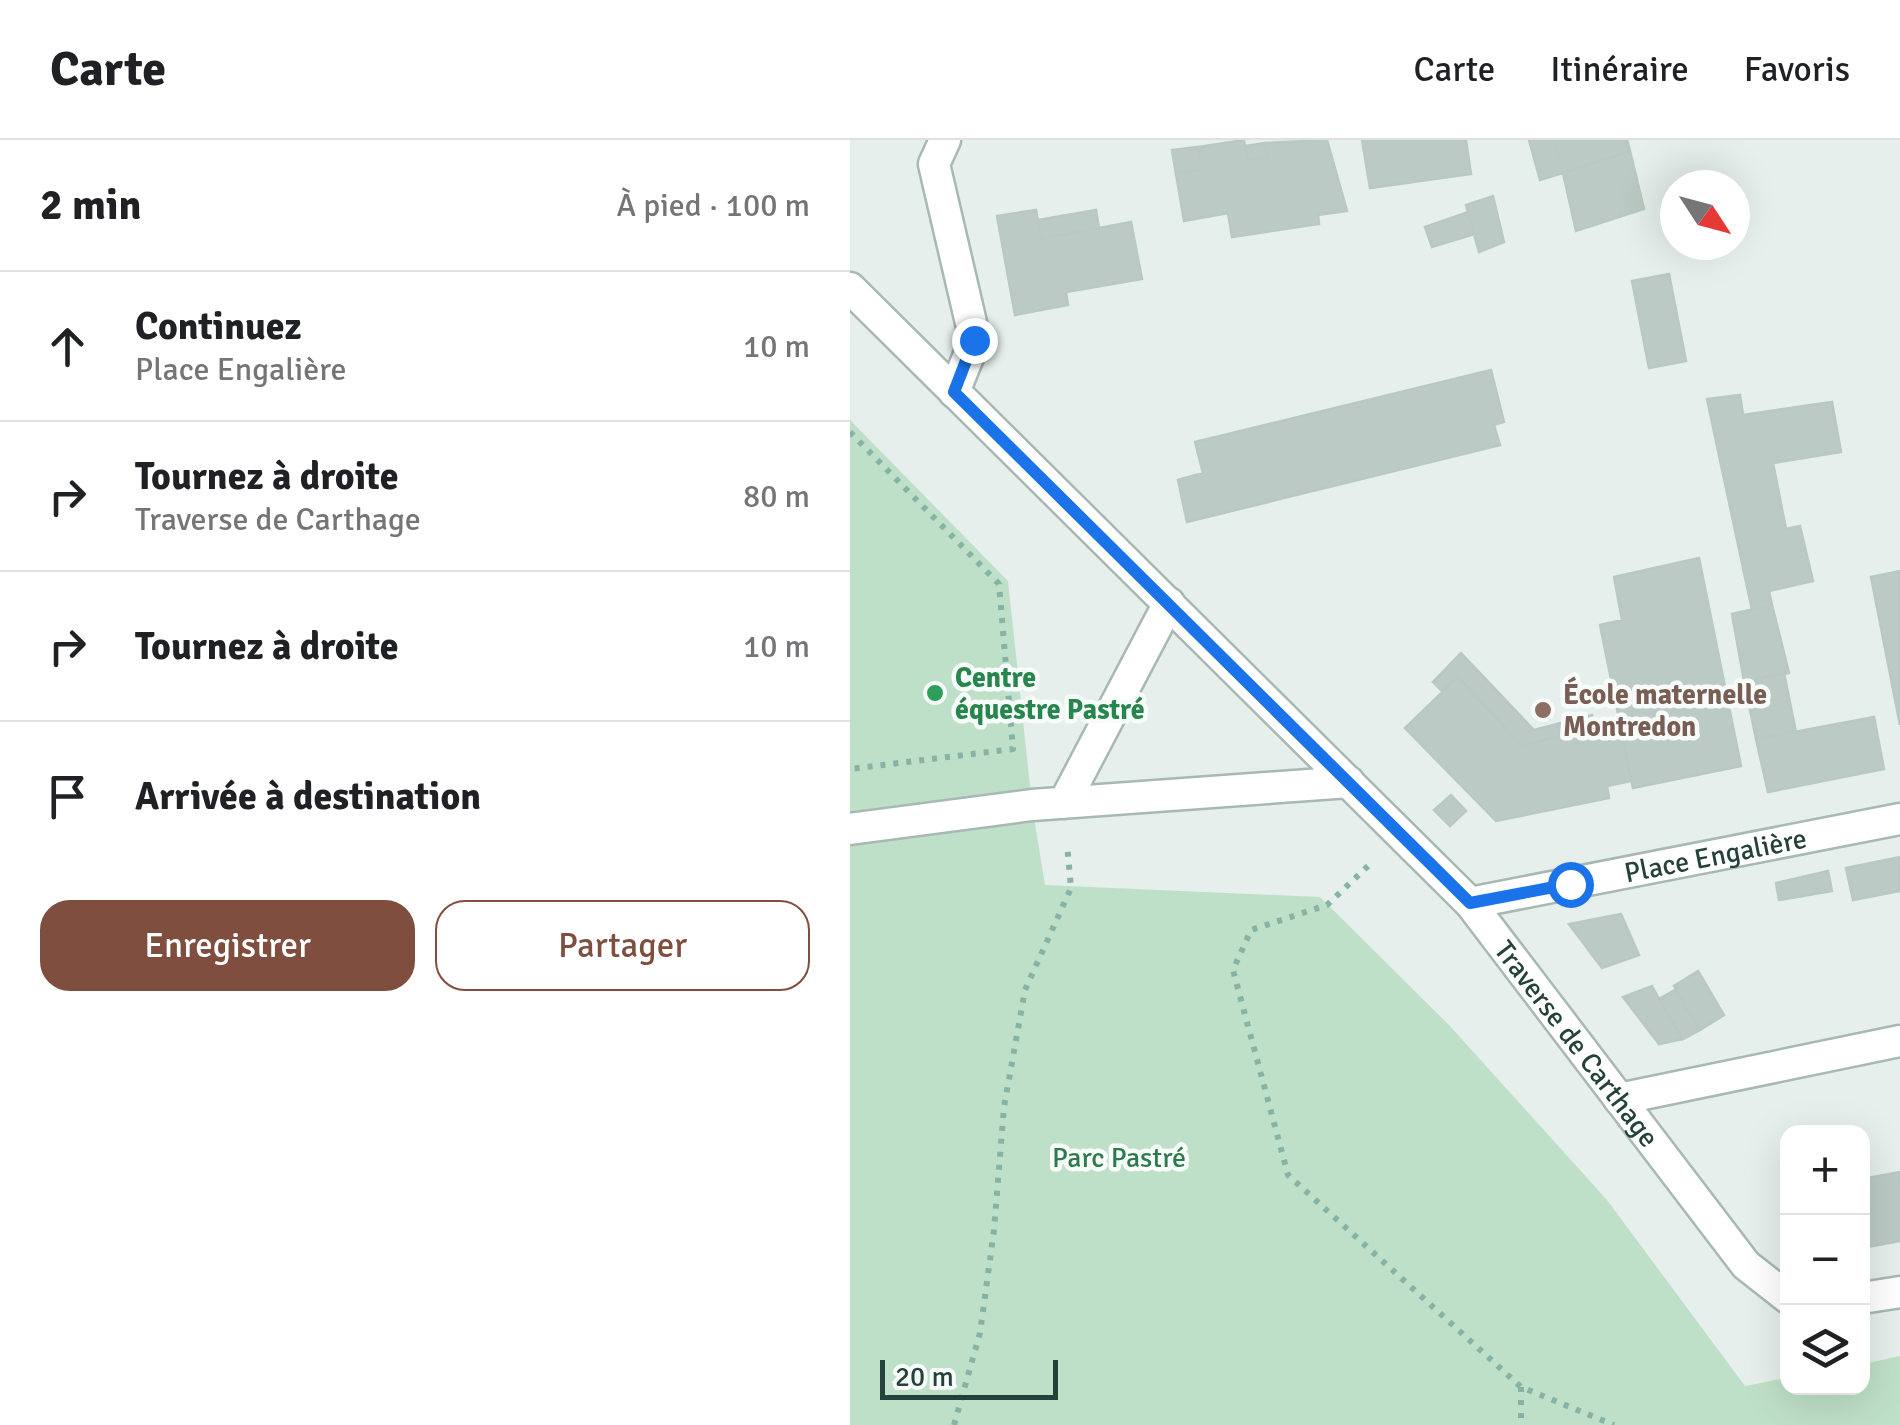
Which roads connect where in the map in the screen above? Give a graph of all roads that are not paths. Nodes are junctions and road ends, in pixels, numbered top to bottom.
1 (944, 140) edge
2 (850, 288) edge
3 (954, 392) junction
4 (1169, 603) junction
5 (1348, 782) junction
6 (1064, 803) junction
7 (1900, 819) edge
8 (850, 829) edge
9 (1470, 903) junction
10 (1900, 1041) edge
11 (1620, 1099) junction
12 (1780, 1292) edge
13 (1900, 1292) edge
14 (1870, 1297) edge

1 - 3 street
2 - 3 street, Traverse de Carthage
3 - 4 street, Traverse de Carthage
4 - 5 street, Traverse de Carthage
4 - 6 street
5 - 6 street
5 - 9 street, Traverse de Carthage
6 - 8 street
7 - 9 street, Place Engalière
9 - 11 street, Traverse de Carthage
10 - 11 street
11 - 12 street, Traverse de Carthage
13 - 14 street

